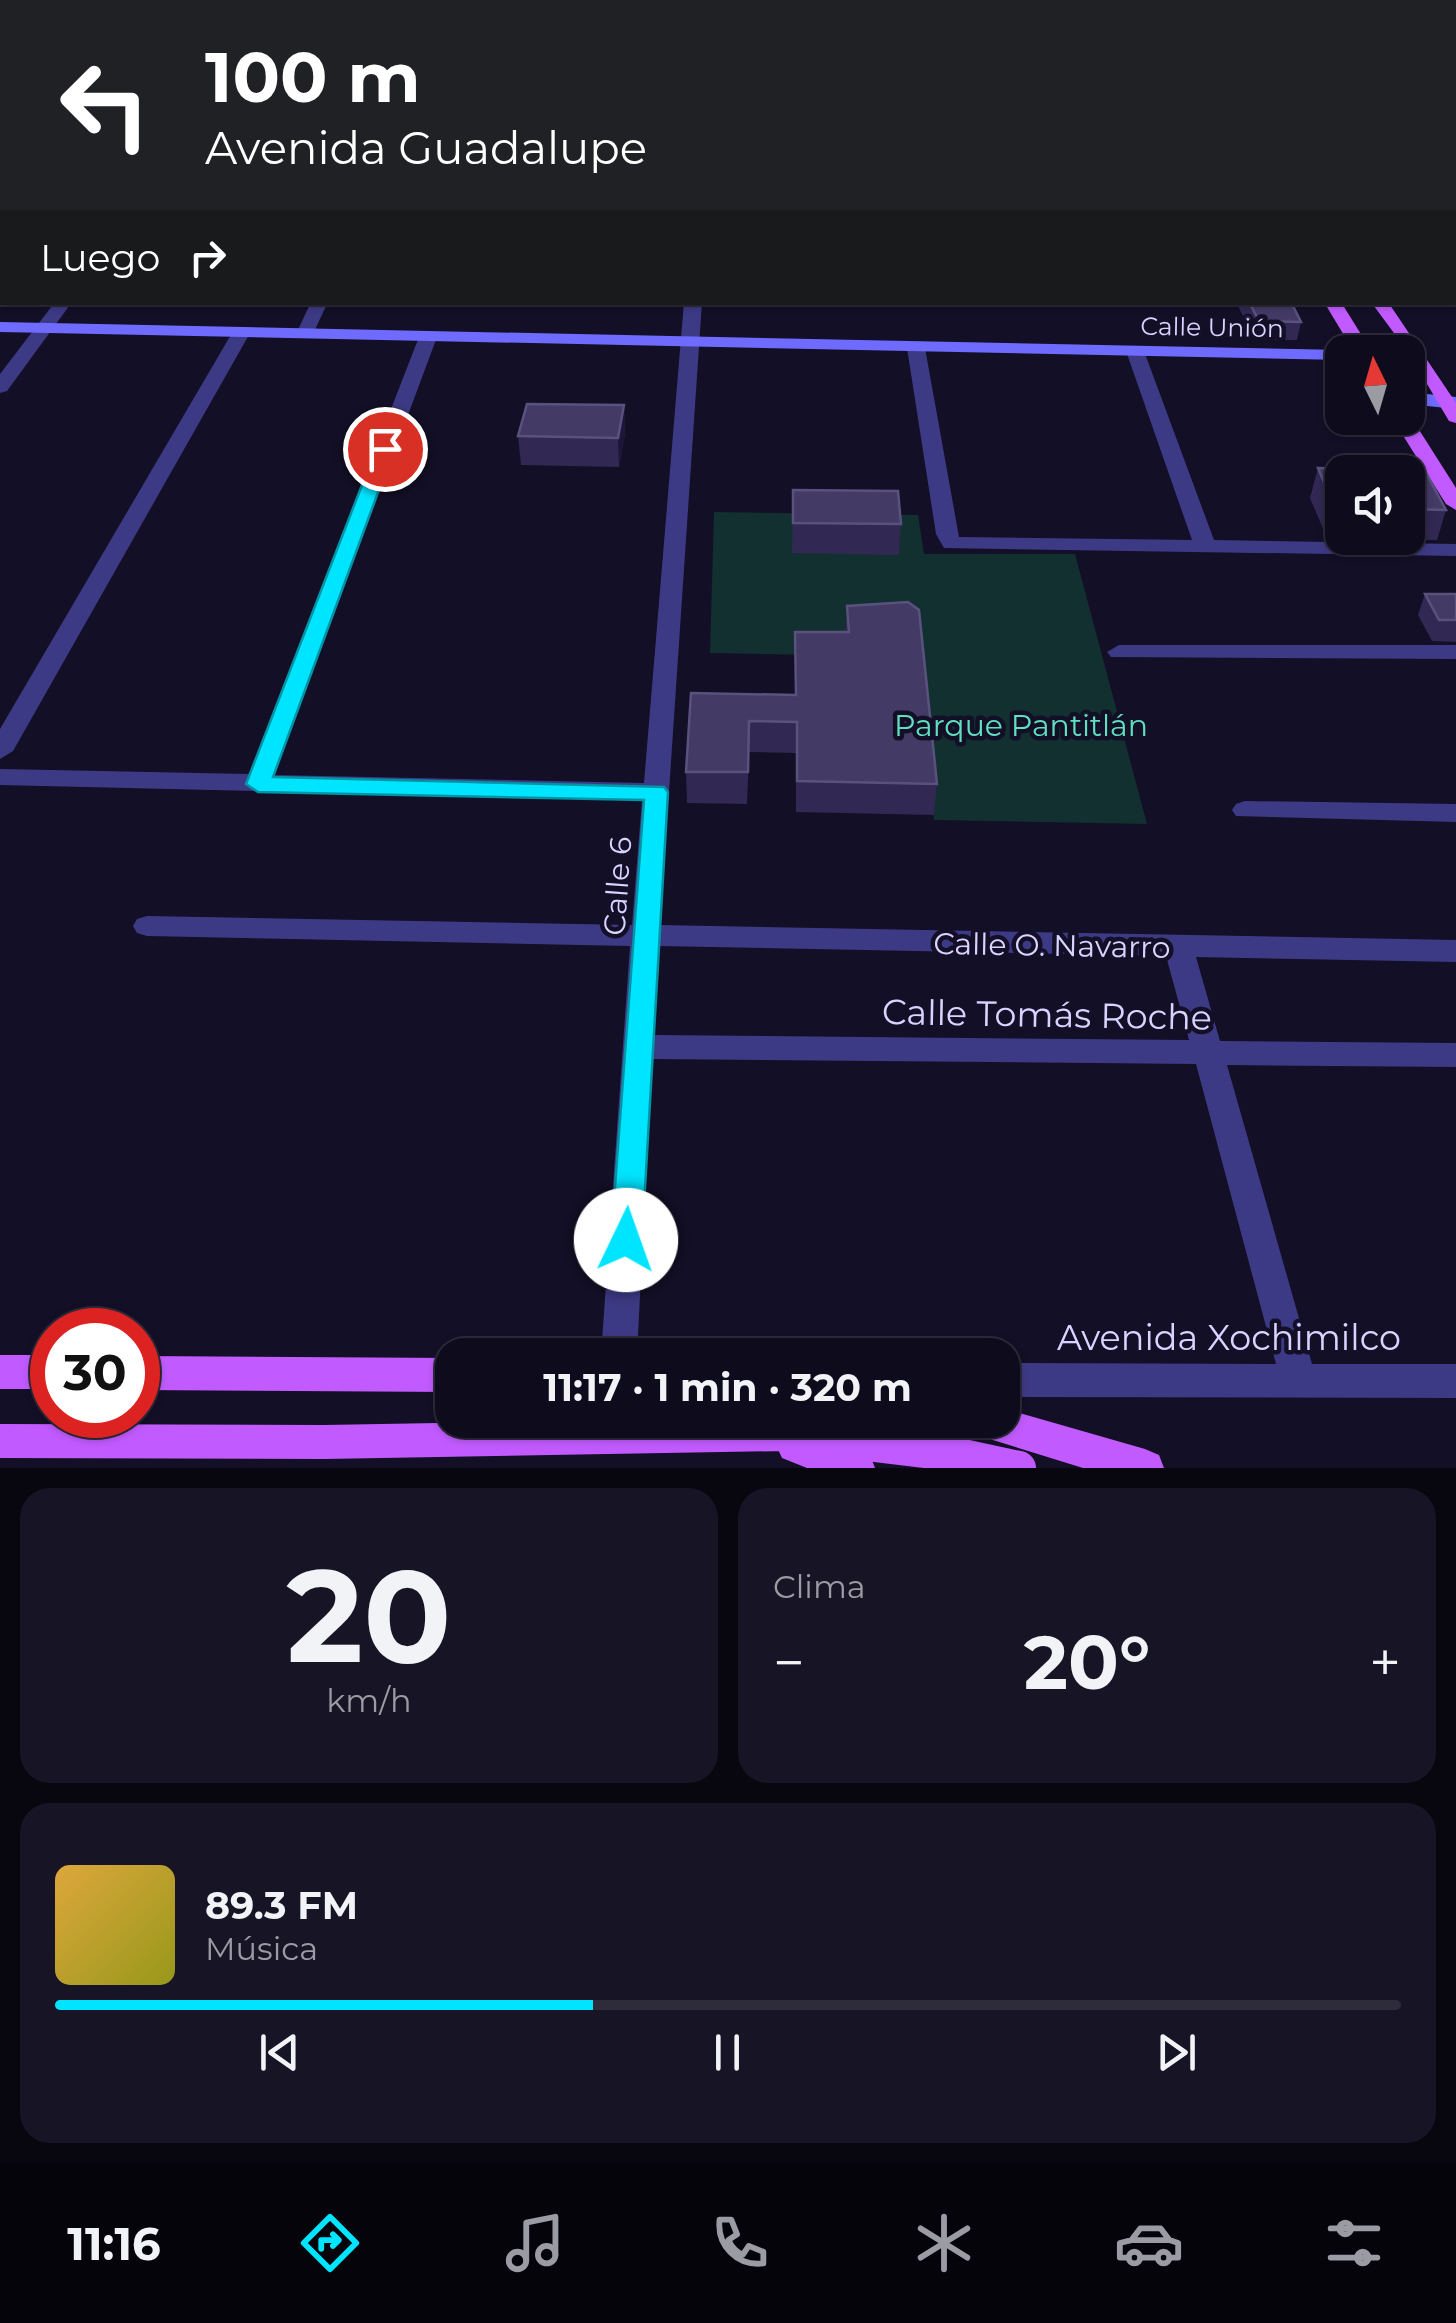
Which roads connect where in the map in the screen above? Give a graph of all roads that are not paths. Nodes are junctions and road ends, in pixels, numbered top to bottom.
1 (62, 305) edge
2 (319, 305) edge
3 (693, 305) edge
4 (1334, 305) edge
5 (1381, 305) edge
6 (0, 326) edge
7 (46, 328) junction
8 (241, 333) junction
9 (305, 334) junction
10 (1352, 335) edge
11 (1398, 335) edge
12 (428, 337) junction
13 (693, 343) junction
14 (916, 348) junction
15 (1134, 351) junction
16 (1325, 355) edge
17 (1425, 374) edge
18 (0, 387) edge
19 (1425, 402) edge
20 (1452, 408) edge
21 (1413, 435) edge
22 (1456, 504) edge
23 (1206, 548) junction
24 (1456, 550) edge
25 (1119, 652) dead end
26 (1456, 652) edge
27 (0, 751) edge
28 (0, 776) edge
29 (258, 784) junction
30 (656, 792) junction
31 (1244, 810) dead end
32 (1456, 813) edge
33 (148, 926) dead end
34 (648, 938) junction
35 (1179, 949) junction
36 (1456, 952) edge
37 (637, 1047) junction
38 (1210, 1055) junction
39 (1456, 1055) edge
40 (621, 1338) edge
41 (0, 1372) edge
42 (30, 1372) edge
43 (160, 1373) edge
44 (435, 1375) edge
45 (1020, 1380) edge
46 (1456, 1381) edge
47 (1299, 1382) junction
48 (1020, 1431) edge
49 (778, 1438) edge
50 (0, 1441) edge
51 (856, 1468) edge
52 (1019, 1468) edge
53 (1145, 1468) edge

1 - 7 street
2 - 9 street
3 - 13 street, Calle 6
4 - 10 main road
5 - 11 main road
6 - 7 street, Calle Unión
7 - 8 street, Calle Unión
7 - 18 street
8 - 9 street, Calle Unión
8 - 27 street
9 - 12 street, Calle Unión
12 - 13 street, Calle Unión
12 - 29 street
13 - 14 street, Calle Unión
13 - 30 street, Calle 6
14 - 15 street, Calle Unión
14 - 23 street
15 - 16 street, Calle Unión
15 - 23 street
17 - 20 main road
19 - 20 street
21 - 22 main road
23 - 24 street
25 - 26 street
28 - 29 street
29 - 30 street
30 - 34 street, Calle 6
31 - 32 street
33 - 34 street, Calle O. Navarro
34 - 35 street, Calle O. Navarro
34 - 37 street, Calle 6
35 - 36 street, Calle O. Navarro
35 - 38 street
37 - 38 street, Calle Tomás Roche
37 - 40 street, Calle 6
38 - 39 street, Calle Tomás Roche
38 - 47 street
41 - 42 main road
43 - 44 main road
45 - 47 street, Avenida Xochimilco
46 - 47 street, Avenida Xochimilco
48 - 53 main road
49 - 51 main road
50 - 52 main road, bridge

